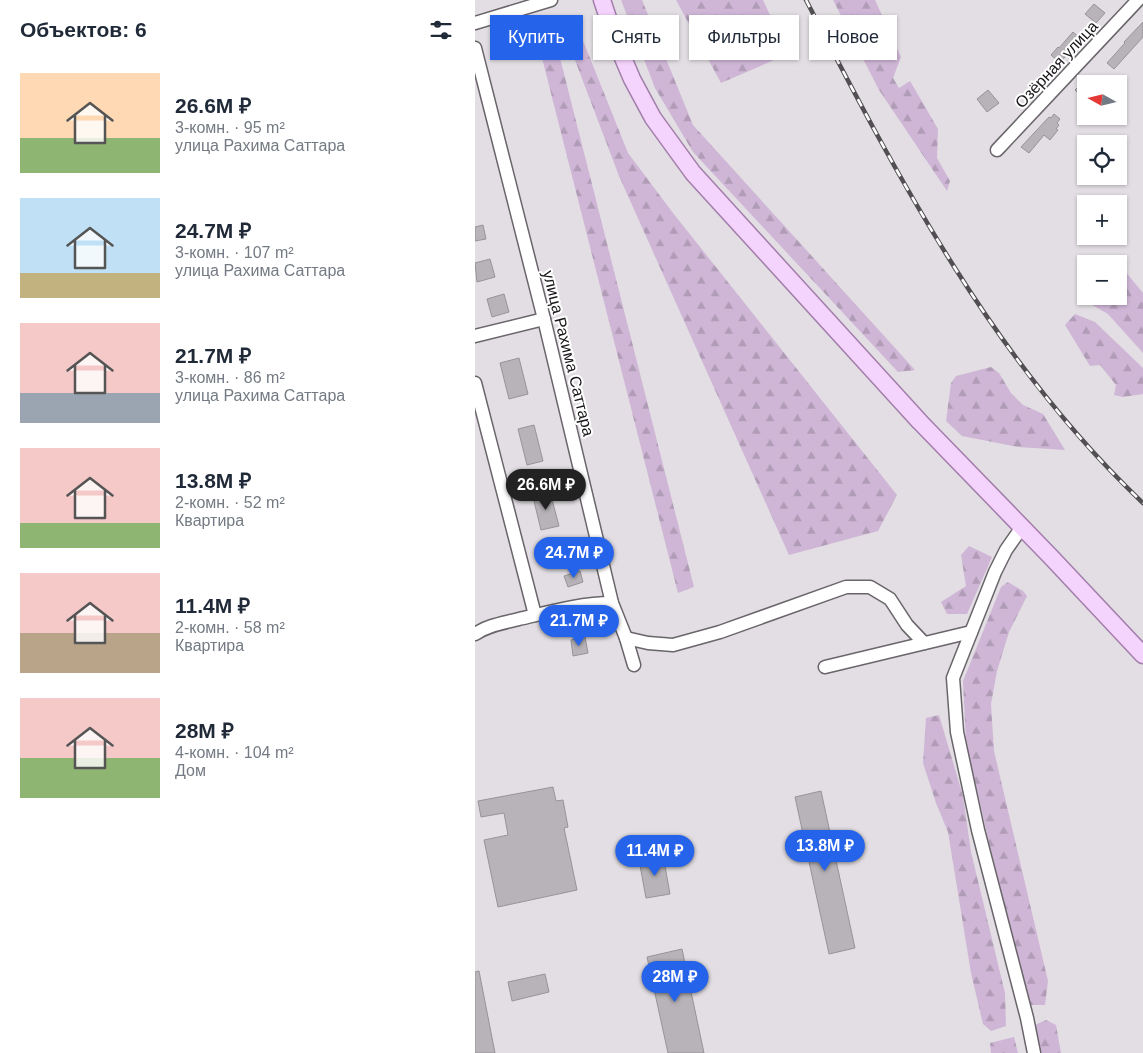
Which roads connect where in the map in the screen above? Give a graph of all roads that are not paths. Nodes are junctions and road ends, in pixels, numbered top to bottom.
1 (551, 0) edge
2 (602, 0) edge
3 (1138, 0) edge
4 (475, 23) edge
5 (475, 48) edge
6 (997, 150) dead end
7 (544, 319) junction
8 (475, 336) edge
9 (475, 383) edge
10 (1022, 527) junction
11 (612, 604) junction
12 (535, 615) junction
13 (971, 632) junction
14 (475, 634) edge
15 (626, 638) junction
16 (924, 643) junction
17 (1143, 655) edge
18 (634, 665) dead end
19 (825, 667) dead end
20 (1034, 1053) edge

1 - 4 street
2 - 10 main road
3 - 6 street, Озёрная улица
5 - 7 street, улица Рахима Саттара
7 - 8 street
7 - 11 street, улица Рахима Саттара
9 - 12 street
10 - 13 street
10 - 17 main road
11 - 12 street
11 - 15 street, улица Рахима Саттара
12 - 14 street
13 - 16 street
13 - 20 street
15 - 16 street
15 - 18 street, улица Рахима Саттара
16 - 19 street

